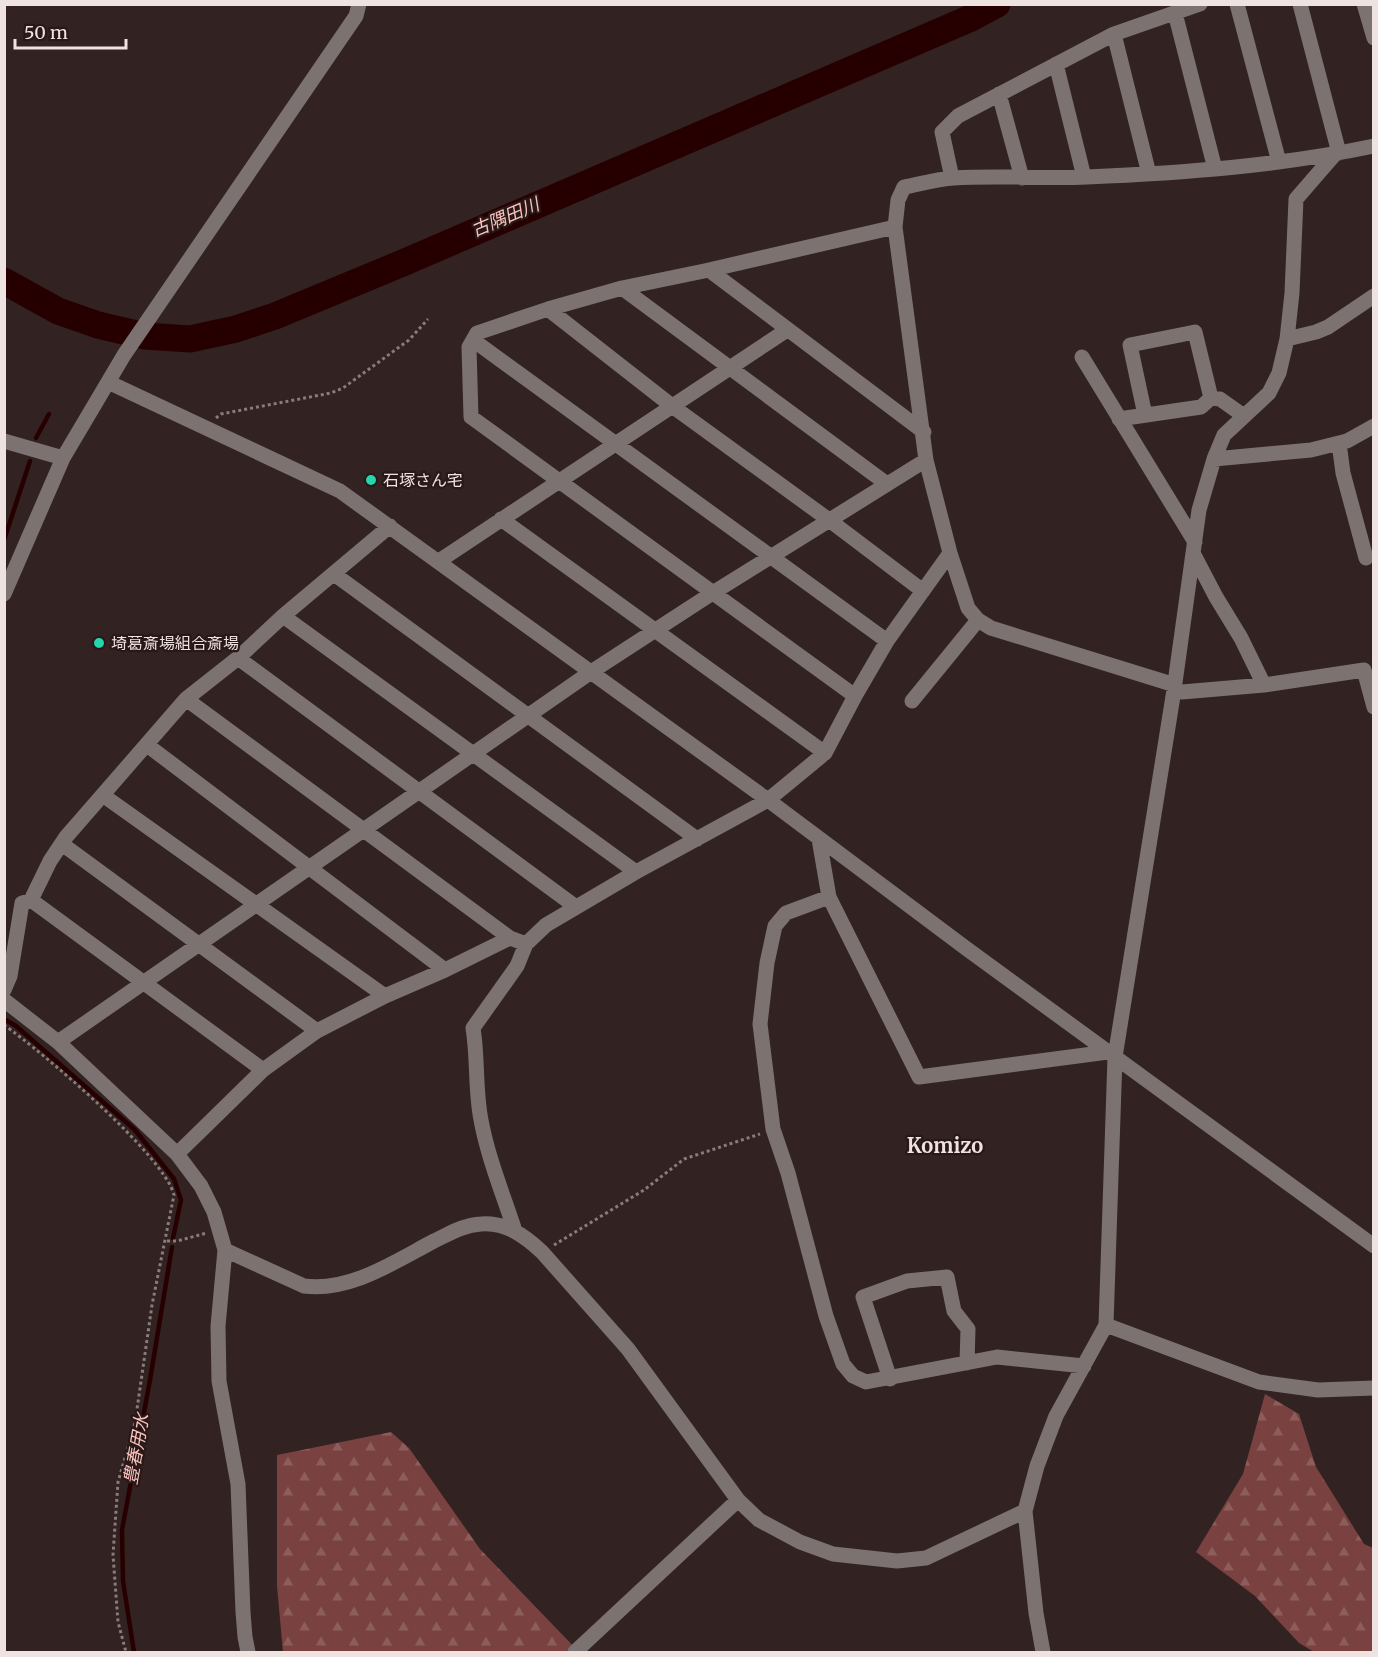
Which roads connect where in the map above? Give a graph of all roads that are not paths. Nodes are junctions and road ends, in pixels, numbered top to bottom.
1 (359, 4) edge
2 (1200, 4) edge
3 (1237, 4) edge
4 (1300, 4) edge
5 (1364, 4) edge
6 (1175, 13) junction
7 (1114, 34) junction
8 (1374, 38) edge
9 (1056, 64) junction
10 (999, 94) junction
11 (1374, 146) edge
12 (1337, 154) junction
13 (1279, 162) junction
14 (1215, 169) junction
15 (1149, 174) junction
16 (1084, 177) junction
17 (952, 178) junction
18 (1022, 178) junction
19 (895, 227) junction
20 (709, 270) junction
21 (621, 288) junction
22 (1374, 296) edge
23 (548, 309) junction
24 (787, 330) junction
25 (1287, 339) junction
26 (473, 340) junction
27 (1082, 357) dead end
28 (729, 368) junction
29 (108, 382) junction
30 (1211, 398) junction
31 (672, 406) junction
32 (1145, 415) junction
33 (1244, 416) junction
34 (1119, 419) junction
35 (1374, 426) edge
36 (924, 432) junction
37 (4, 441) edge
38 (1339, 442) junction
39 (614, 444) junction
40 (63, 458) junction
41 (1214, 459) junction
42 (926, 460) junction
43 (558, 481) junction
44 (888, 484) junction
45 (501, 519) junction
46 (829, 520) junction
47 (390, 526) junction
48 (1194, 548) junction
49 (950, 553) junction
50 (771, 556) junction
51 (1366, 558) dead end
52 (439, 561) junction
53 (334, 574) junction
54 (923, 591) junction
55 (4, 594) edge
56 (711, 594) junction
57 (283, 616) junction
58 (978, 620) junction
59 (655, 630) junction
60 (887, 641) junction
61 (238, 658) junction
62 (591, 672) junction
63 (1264, 685) junction
64 (1175, 688) junction
65 (855, 696) junction
66 (186, 699) junction
67 (912, 701) dead end
68 (1374, 707) edge
69 (528, 716) junction
70 (147, 745) junction
71 (825, 753) junction
72 (474, 754) junction
73 (419, 792) junction
74 (104, 796) junction
75 (768, 800) junction
76 (365, 830) junction
77 (697, 839) junction
78 (819, 839) junction
79 (62, 844) junction
80 (310, 868) junction
81 (636, 872) junction
82 (829, 897) junction
83 (31, 900) junction
84 (257, 904) junction
85 (576, 907) junction
86 (510, 938) junction
87 (200, 944) junction
88 (526, 944) junction
89 (445, 970) junction
90 (145, 983) junction
91 (4, 990) edge
92 (385, 996) junction
93 (4, 1000) edge
94 (317, 1031) junction
95 (58, 1042) junction
96 (1111, 1054) junction
97 (263, 1070) junction
98 (177, 1154) junction
99 (515, 1231) junction
100 (1374, 1246) edge
101 (225, 1250) junction
102 (1106, 1325) junction
103 (967, 1363) junction
104 (1084, 1366) junction
105 (890, 1379) junction
106 (1374, 1388) edge
107 (738, 1500) junction
108 (1024, 1511) junction
109 (249, 1653) edge
110 (575, 1653) edge
111 (1043, 1653) edge

1 - 29 street
2 - 6 street
3 - 13 street
4 - 12 street
5 - 8 street
6 - 7 street
6 - 14 street
7 - 9 street
7 - 15 street
9 - 10 street
9 - 16 street
10 - 17 street
10 - 18 street
11 - 12 street
12 - 13 street
12 - 25 street
13 - 14 street
14 - 15 street
15 - 16 street
16 - 18 street
17 - 18 street
17 - 19 street
19 - 20 street
19 - 36 street
20 - 21 street
20 - 24 street
21 - 23 street
21 - 28 street
22 - 25 street
23 - 26 street
23 - 31 street
24 - 28 street
24 - 36 street
25 - 33 street
26 - 39 street
26 - 43 street
27 - 34 street
28 - 31 street
28 - 44 street
29 - 40 street
29 - 47 street
30 - 32 street
30 - 32 street
30 - 33 street
31 - 39 street
31 - 46 street
32 - 34 street
33 - 41 street
34 - 48 street
35 - 38 street
36 - 42 street
37 - 40 street
38 - 41 street
38 - 51 street
39 - 43 street
39 - 50 street
40 - 55 street
41 - 48 street
42 - 44 street
42 - 49 street
43 - 45 street
43 - 56 street
44 - 46 street
45 - 52 street
45 - 59 street
46 - 50 street
46 - 54 street
47 - 52 street
47 - 53 street
48 - 63 street
48 - 64 street
49 - 54 street
49 - 58 street
50 - 56 street
50 - 60 street
52 - 62 street
53 - 57 street
53 - 69 street
54 - 60 street
56 - 59 street
56 - 65 street
57 - 61 street
57 - 72 street
58 - 64 street
58 - 67 street
59 - 62 street
59 - 71 street
60 - 65 street
61 - 66 street
61 - 73 street
62 - 69 street
62 - 75 street
63 - 64 street
63 - 68 street
64 - 96 street
65 - 71 street
66 - 70 street
66 - 76 street
69 - 72 street
69 - 77 street
70 - 74 street
70 - 80 street
71 - 75 street
72 - 73 street
72 - 81 street
73 - 76 street
73 - 85 street
74 - 79 street
74 - 84 street
75 - 77 street
75 - 78 street
76 - 80 street
76 - 86 street
77 - 81 street
78 - 82 street
78 - 96 street
79 - 83 street
79 - 87 street
80 - 84 street
80 - 89 street
81 - 85 street
82 - 96 street
82 - 105 street
83 - 90 street
83 - 91 street
84 - 87 street
84 - 92 street
85 - 88 street
86 - 88 street
86 - 89 street
87 - 90 street
87 - 94 street
88 - 99 street
89 - 92 street
90 - 95 street
90 - 97 street
92 - 94 street
93 - 95 street
94 - 97 street
95 - 98 street
96 - 100 street
96 - 102 street
97 - 98 street
98 - 101 street
99 - 101 street
99 - 107 street
101 - 109 street
102 - 104 street
102 - 106 street
103 - 104 street
103 - 105 street
103 - 105 street
104 - 108 street
107 - 108 street
107 - 110 street
108 - 111 street

